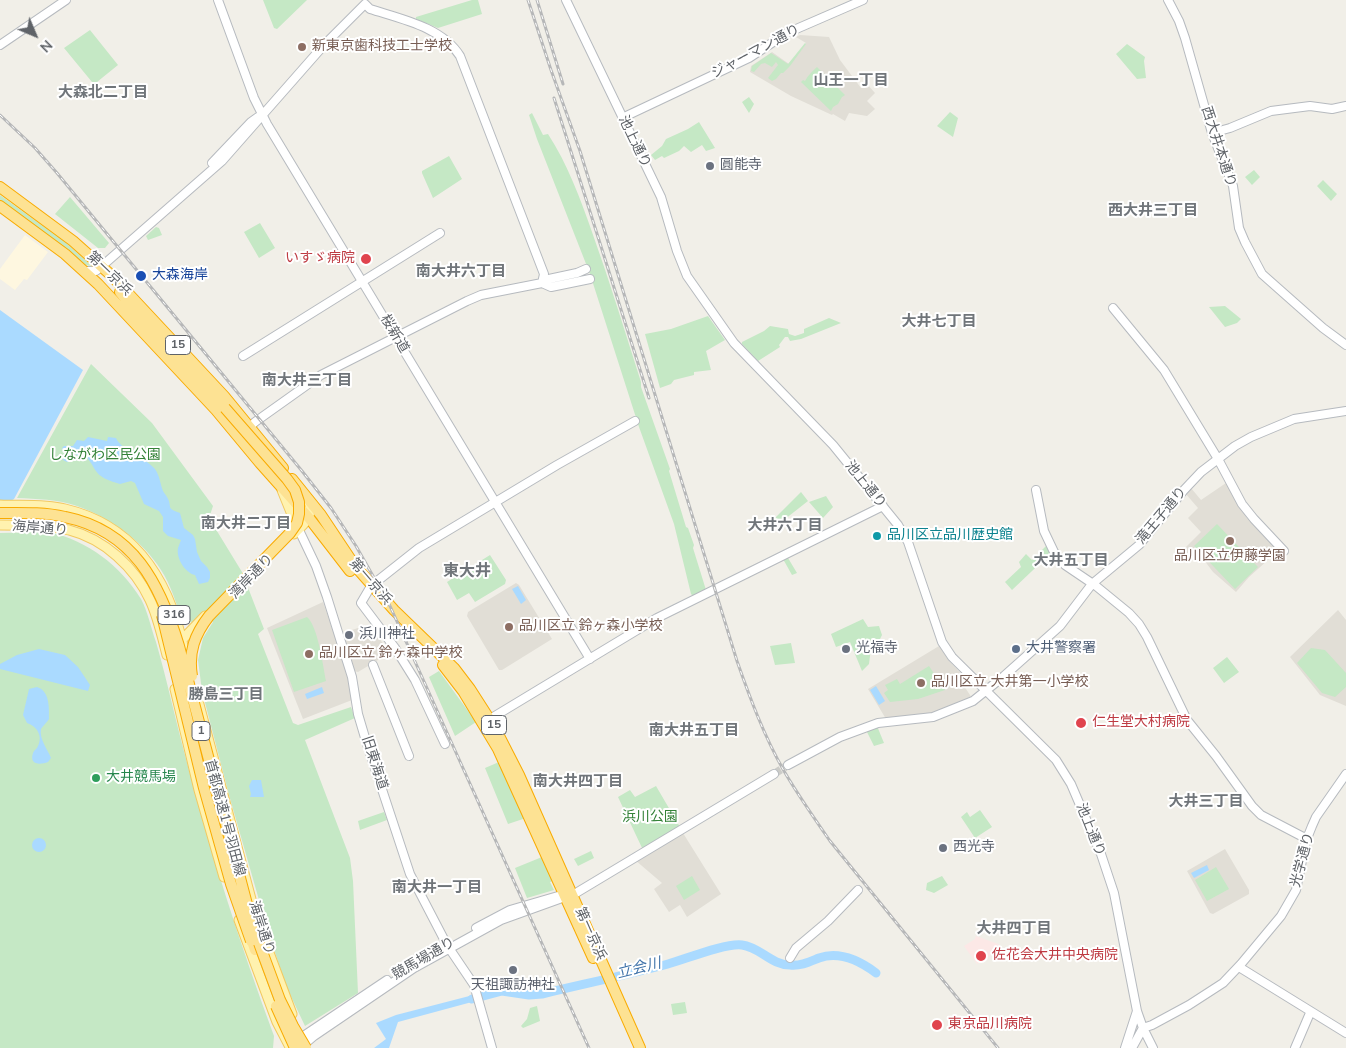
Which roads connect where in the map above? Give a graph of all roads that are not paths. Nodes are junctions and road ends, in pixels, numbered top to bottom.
1 (66, 0) edge
2 (218, 0) edge
3 (566, 0) edge
4 (863, 0) edge
5 (1168, 0) edge
6 (0, 45) edge
7 (1346, 106) edge
8 (262, 114) junction
9 (622, 118) junction
10 (1212, 133) junction
11 (0, 188) edge
12 (0, 206) edge
13 (440, 233) dead end
14 (99, 267) junction
15 (586, 269) dead end
16 (85, 271) junction
17 (111, 275) junction
18 (590, 280) dead end
19 (362, 282) junction
20 (542, 283) junction
21 (98, 284) junction
22 (1113, 308) dead end
23 (396, 337) junction
24 (1346, 345) edge
25 (243, 356) dead end
26 (1346, 411) edge
27 (635, 420) dead end
28 (250, 427) junction
29 (240, 438) junction
30 (1218, 458) junction
31 (281, 486) junction
32 (1036, 490) dead end
33 (309, 501) junction
34 (495, 502) junction
35 (0, 505) edge
36 (883, 506) junction
37 (0, 513) edge
38 (306, 515) junction
39 (0, 519) edge
40 (0, 525) edge
41 (296, 526) junction
42 (1284, 551) dead end
43 (1092, 584) junction
44 (369, 588) junction
45 (177, 624) junction
46 (193, 629) junction
47 (180, 646) junction
48 (590, 659) junction
49 (173, 660) junction
50 (373, 665) dead end
51 (986, 691) junction
52 (486, 721) junction
53 (445, 744) dead end
54 (410, 756) dead end
55 (788, 765) tunnel mouth
56 (774, 774) tunnel mouth
57 (1346, 774) edge
58 (214, 778) junction
59 (1307, 839) junction
60 (858, 890) dead end
61 (567, 896) junction
62 (448, 947) junction
63 (255, 950) junction
64 (790, 958) dead end
65 (1239, 967) junction
66 (607, 980) junction
67 (1137, 1011) junction
68 (1310, 1013) junction
69 (1143, 1028) junction
70 (1346, 1033) edge
71 (1132, 1045) edge
72 (299, 1046) edge
73 (492, 1048) edge
74 (634, 1048) edge
75 (640, 1048) edge
76 (1121, 1048) edge
77 (1125, 1048) edge
78 (1153, 1048) edge
79 (1295, 1048) edge

1 - 6 street
2 - 8 street, 桜新道
3 - 9 street, 池上通り
4 - 9 street, ジャーマン通り
5 - 10 street, 西大井本通り
7 - 10 street
8 - 14 street
8 - 19 street, 桜新道
8 - 20 street
9 - 36 street, 池上通り
10 - 24 street, 西大井本通り
11 - 14 highway, 第一京浜 / 15
12 - 16 highway, 第一京浜 / 15
13 - 19 street
14 - 16 street
14 - 17 highway, 第一京浜 / 15
14 - 21 street
15 - 20 street
16 - 21 highway, 第一京浜 / 15
17 - 28 highway, 第一京浜 / 15
17 - 58 highway, bridge
18 - 20 street
19 - 23 street, 桜新道
19 - 25 street
20 - 23 street
21 - 29 highway, 第一京浜 / 15
22 - 30 street
23 - 28 street
23 - 34 street, 桜新道
26 - 30 street, 滝王子通り
27 - 34 street
28 - 29 street
28 - 31 highway, 15
28 - 33 highway, 第一京浜 / 15
29 - 31 highway, 第一京浜 / 15
30 - 42 street
30 - 43 street, 滝王子通り
31 - 38 highway, 第一京浜 / 15
31 - 41 main road
32 - 43 street
33 - 38 main road
33 - 44 highway, 第一京浜 / 15
34 - 44 street
34 - 48 street, 桜新道
35 - 45 main road, 海岸通り / 316
36 - 48 street
36 - 51 street, 池上通り
37 - 58 highway, 首都高速1号羽田線 / 1, bridge
38 - 41 main road, 湾岸通り / 316
38 - 44 highway, 第一京浜 / 15
39 - 63 highway, 首都高速1号羽田線 / 1, bridge
40 - 49 main road, 海岸通り / 316
41 - 46 main road, 湾岸通り / 316
41 - 47 main road, 湾岸通り / 316
41 - 62 street, 旧東海道
43 - 51 street, 滝王子通り
43 - 59 street
44 - 52 highway, 第一京浜 / 15
44 - 53 street
45 - 46 main road
45 - 47 main road, 海岸通り / 316
46 - 47 main road, 湾岸通り / 316
47 - 49 highway
47 - 72 main road, 海岸通り / 316
48 - 52 street
49 - 63 highway, bridge
49 - 72 main road, 海岸通り / 316
50 - 54 street
51 - 55 street, 滝王子通り
51 - 67 street, 池上通り
52 - 61 highway, 第一京浜 / 15
56 - 61 street
57 - 59 street, 光学通り
58 - 72 highway, 首都高速1号羽田線 / 1, bridge
59 - 65 street, 光学通り
60 - 64 street
61 - 62 street, 競馬場通り
61 - 62 street, 競馬場通り
61 - 66 highway, 第一京浜 / 15
62 - 72 street, 競馬場通り
62 - 73 street, 旧東海道
63 - 72 highway, 首都高速1号羽田線 / 1, bridge
65 - 68 street
65 - 69 street, 光学通り
66 - 74 highway, 第一京浜 / 15
66 - 75 highway, 第一京浜 / 15
67 - 69 street, 池上通り
67 - 71 street
68 - 70 street
68 - 79 street
69 - 71 street
69 - 78 street, 池上通り
71 - 76 street
71 - 77 street

